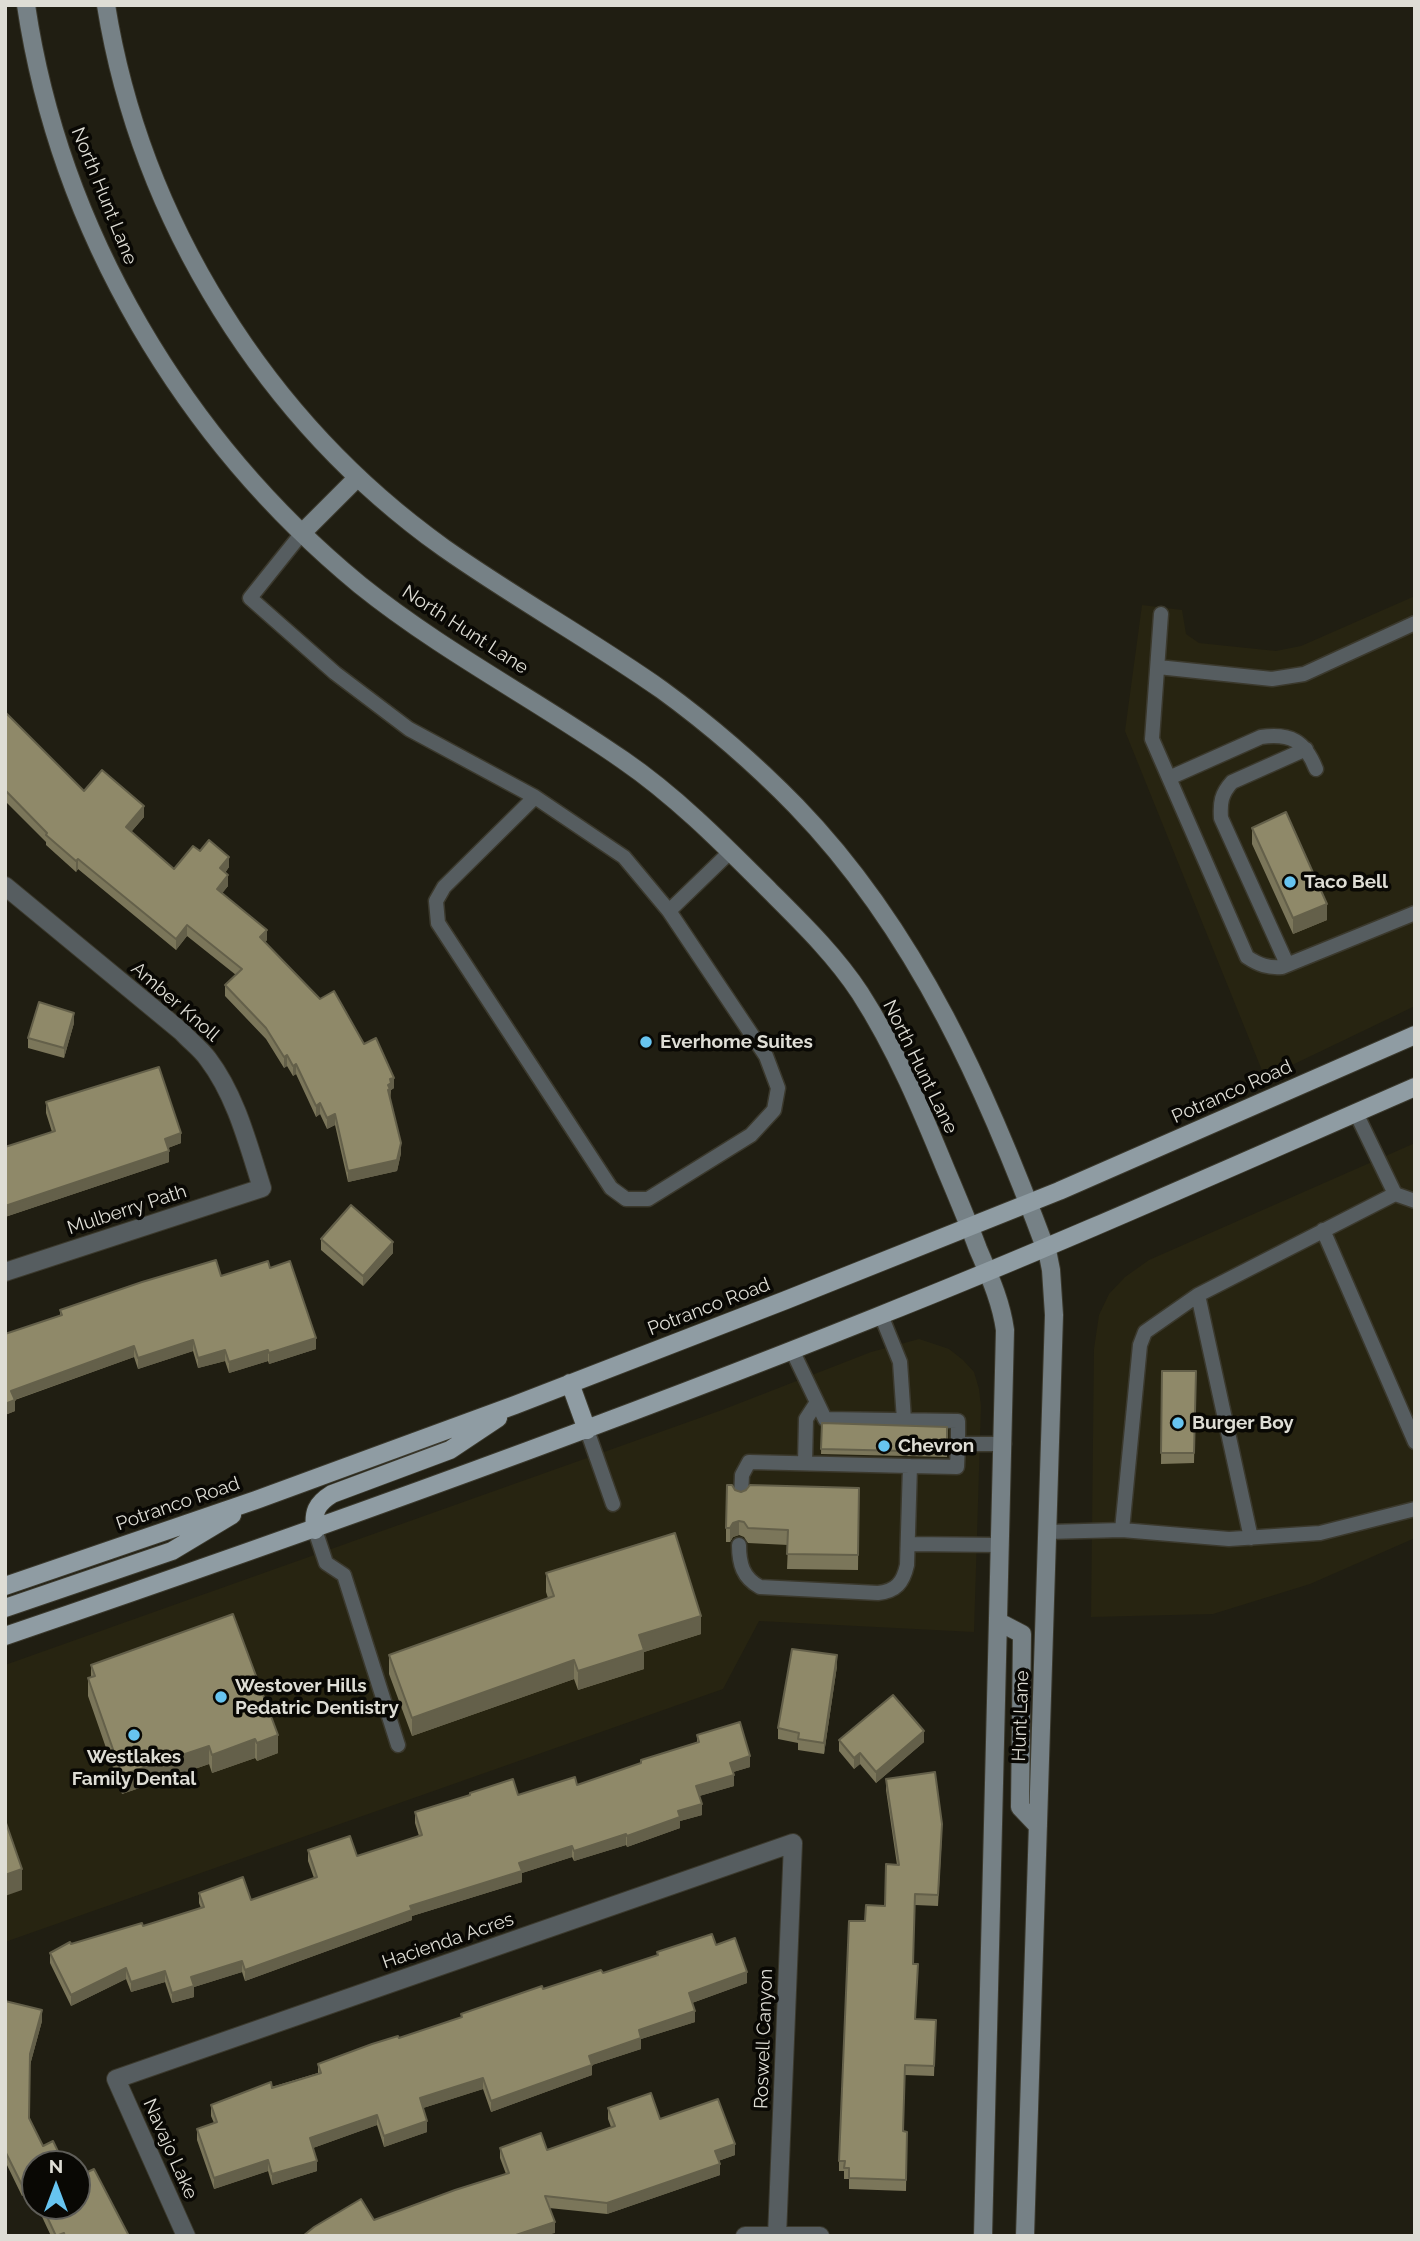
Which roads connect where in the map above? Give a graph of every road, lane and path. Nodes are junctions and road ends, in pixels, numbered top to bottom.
1 (26, 5) edge
2 (106, 5) edge
3 (358, 477) junction
4 (302, 533) junction
5 (1161, 614) dead end
6 (1415, 623) edge
7 (1158, 667) junction
8 (1306, 749) junction
9 (1316, 769) dead end
10 (1169, 778) junction
11 (535, 797) junction
12 (730, 852) junction
13 (5, 886) edge
14 (669, 911) junction
15 (1415, 913) edge
16 (1287, 964) junction
17 (1415, 1035) edge
18 (1415, 1087) edge
19 (1356, 1113) junction
20 (262, 1188) joint
21 (1395, 1194) junction
22 (1415, 1201) edge
23 (1028, 1203) junction
24 (970, 1227) junction
25 (1323, 1230) junction
26 (1045, 1247) junction
27 (987, 1271) junction
28 (5, 1272) edge
29 (1198, 1295) junction
30 (881, 1315) junction
31 (792, 1350) junction
32 (570, 1383) junction
33 (817, 1402) junction
34 (515, 1405) junction
35 (904, 1420) junction
36 (587, 1430) junction
37 (1415, 1442) edge
38 (958, 1444) junction
39 (1004, 1444) junction
40 (805, 1463) junction
41 (910, 1466) junction
42 (741, 1497) edge
43 (256, 1500) junction
44 (613, 1504) dead end
45 (1415, 1509) edge
46 (315, 1530) junction
47 (1122, 1530) junction
48 (1047, 1532) junction
49 (1251, 1538) junction
50 (909, 1544) junction
51 (739, 1545) dead end
52 (1001, 1545) junction
53 (5, 1586) edge
54 (5, 1608) edge
55 (999, 1622) junction
56 (5, 1636) edge
57 (398, 1745) dead end
58 (1038, 1826) junction
59 (793, 1843) joint
60 (116, 2079) joint
61 (777, 2235) edge
62 (186, 2236) edge
63 (745, 2236) edge
64 (820, 2236) edge
65 (983, 2236) edge
66 (1025, 2236) edge

1 - 4 main road, North Hunt Lane
2 - 3 main road
3 - 4 main road
3 - 23 main road
4 - 11 lane
4 - 12 main road, North Hunt Lane
5 - 7 lane
6 - 7 lane
7 - 10 lane
8 - 9 lane
8 - 10 lane
8 - 16 lane
10 - 16 lane
11 - 14 lane
11 - 14 lane
12 - 14 lane
12 - 24 main road, North Hunt Lane
13 - 20 street, Amber Knoll
15 - 16 lane
17 - 23 main road, Potranco Road
18 - 19 main road
19 - 21 lane
19 - 26 main road
20 - 28 street, Mulberry Path
21 - 22 lane
21 - 25 lane
23 - 24 main road, Potranco Road
23 - 26 main road, Hunt Lane
24 - 27 main road, Hunt Lane
24 - 32 main road, Potranco Road
25 - 29 lane
25 - 37 lane
26 - 27 main road
26 - 48 main road, Hunt Lane
27 - 30 main road
27 - 39 main road, Hunt Lane
29 - 47 lane
29 - 49 lane
30 - 31 main road
30 - 35 lane
31 - 33 lane
31 - 36 main road
32 - 34 main road, Potranco Road
32 - 36 main road
33 - 35 lane
33 - 40 lane
34 - 43 main road, Potranco Road
34 - 46 main road
35 - 38 lane
36 - 44 lane
36 - 46 main road
38 - 39 lane
38 - 41 lane
39 - 52 main road, Hunt Lane
40 - 41 lane
40 - 42 lane
41 - 50 lane
43 - 53 main road, Potranco Road
43 - 54 main road
45 - 49 lane
46 - 56 main road
46 - 57 lane
47 - 48 lane
47 - 49 lane
48 - 58 main road, Hunt Lane
50 - 51 lane
50 - 52 lane
52 - 55 main road, Hunt Lane
55 - 58 main road
55 - 65 main road, Hunt Lane
58 - 66 main road, Hunt Lane
59 - 60 street, Hacienda Acres
59 - 61 street, Roswell Canyon
60 - 62 street, Navajo Lake
61 - 63 street
61 - 64 street

